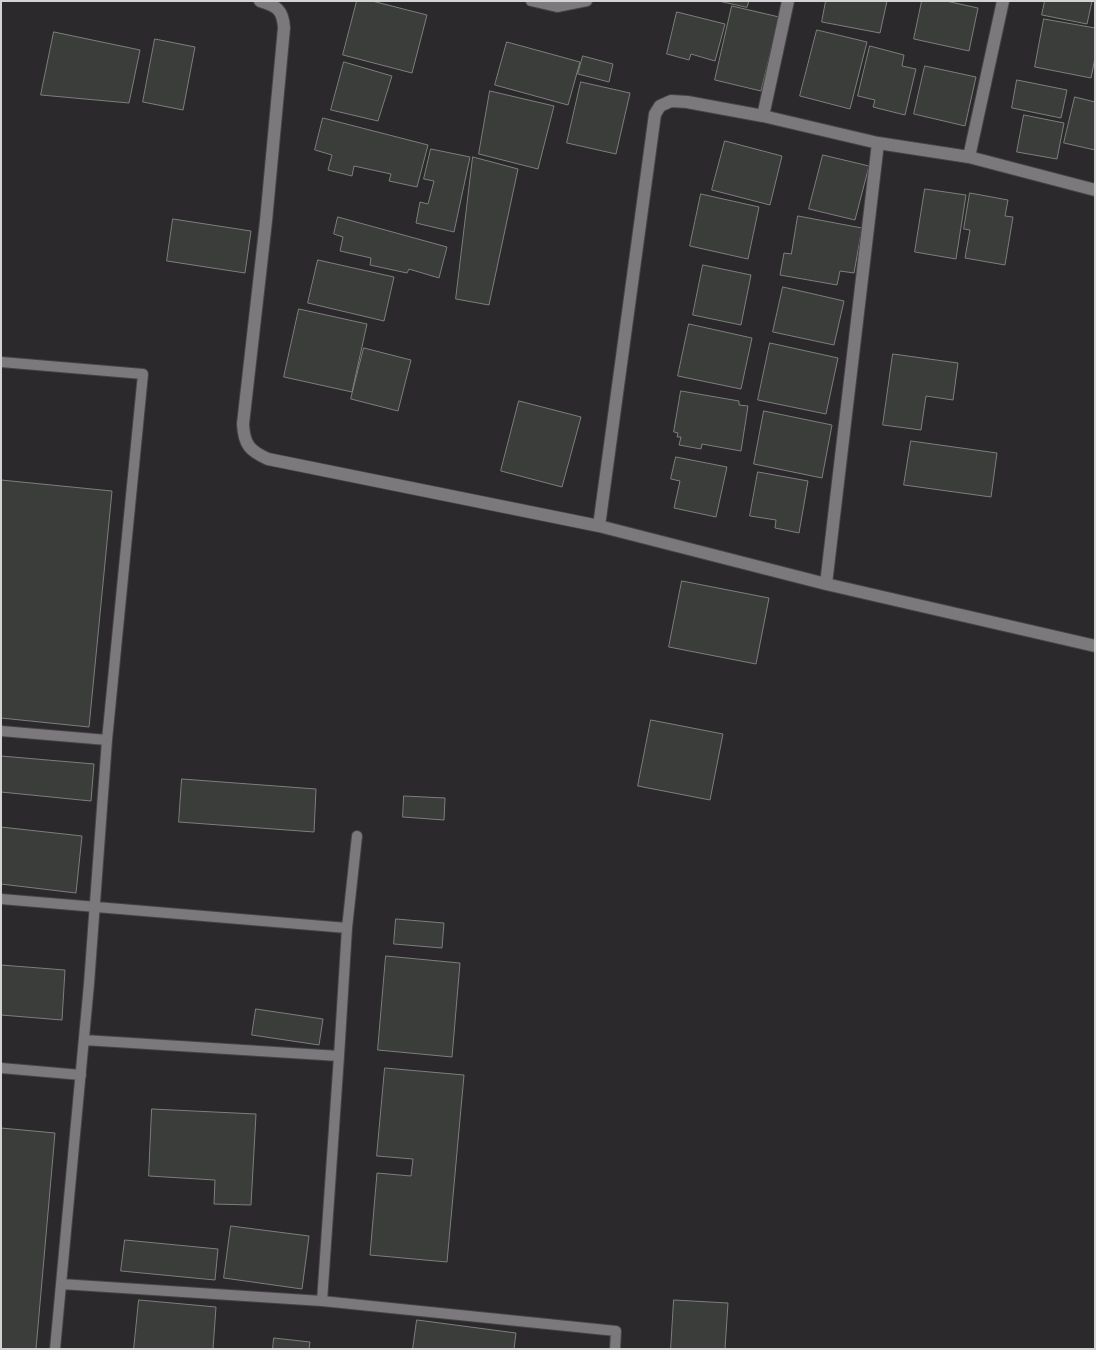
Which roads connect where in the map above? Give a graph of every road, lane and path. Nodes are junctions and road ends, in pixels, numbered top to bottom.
1 (260, 1) edge
2 (531, 1) edge
3 (587, 1) edge
4 (788, 1) edge
5 (1003, 1) edge
6 (763, 116) junction
7 (878, 143) junction
8 (970, 157) junction
9 (1095, 190) edge
10 (1, 362) edge
11 (599, 526) junction
12 (826, 584) junction
13 (1095, 646) edge
14 (1, 730) edge
15 (107, 740) junction
16 (357, 836) dead end
17 (1, 899) edge
18 (94, 906) junction
19 (347, 928) junction
20 (84, 1040) junction
21 (339, 1056) junction
22 (1, 1068) edge
23 (80, 1075) junction
24 (62, 1284) junction
25 (322, 1301) junction
26 (55, 1349) edge
27 (615, 1349) edge

1 - 11 street
2 - 3 lane
4 - 6 street
5 - 8 street
6 - 7 street
6 - 11 street
7 - 8 street
7 - 12 street
8 - 9 street
10 - 15 lane
11 - 12 street
12 - 13 street
14 - 15 lane
15 - 18 lane
16 - 19 lane
17 - 18 lane
18 - 19 lane
18 - 20 lane
19 - 21 lane
20 - 21 lane
20 - 23 lane
21 - 25 lane
22 - 23 lane
23 - 24 lane
24 - 25 lane
24 - 26 lane
25 - 27 lane

